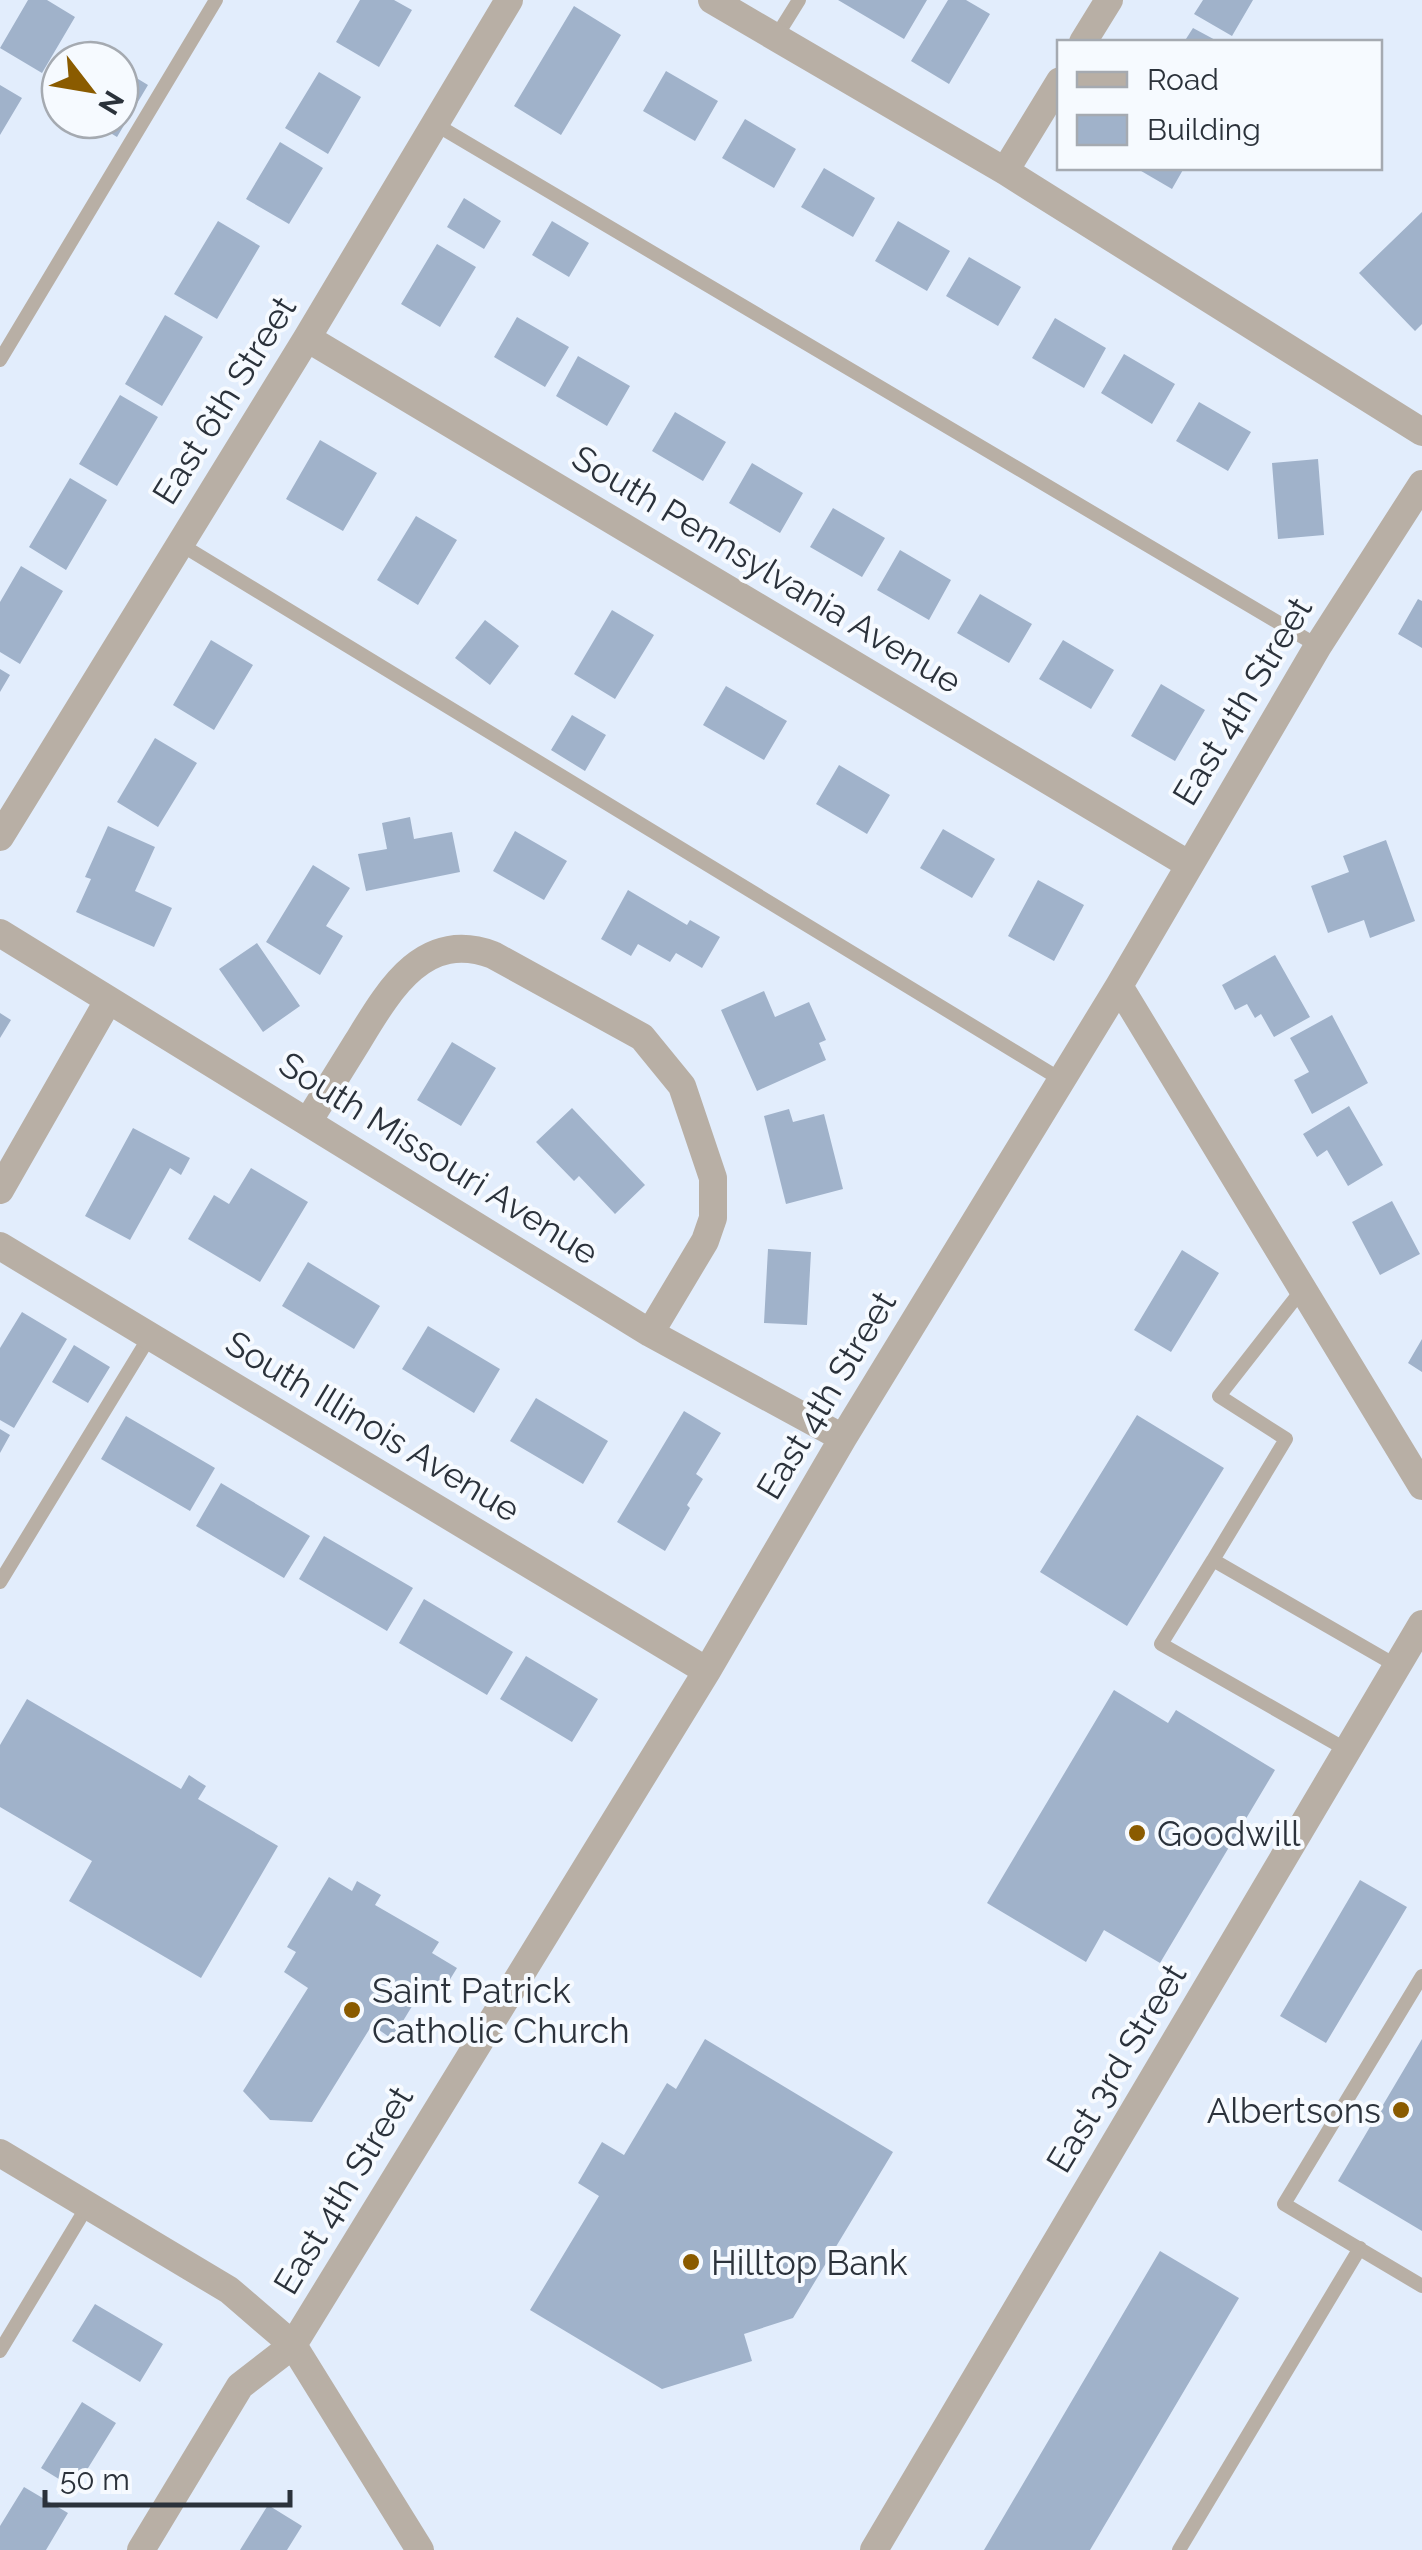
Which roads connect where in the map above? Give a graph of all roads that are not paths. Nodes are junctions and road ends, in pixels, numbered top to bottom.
1 (216, 0) edge
2 (509, 0) edge
3 (712, 0) edge
4 (798, 0) edge
5 (1108, 0) edge
6 (776, 37) junction
7 (1084, 40) edge
8 (1057, 87) edge
9 (435, 124) junction
10 (1005, 171) junction
11 (307, 338) junction
12 (0, 360) edge
13 (1422, 432) edge
14 (1422, 484) edge
15 (180, 544) junction
16 (1318, 646) junction
17 (0, 837) edge
18 (1188, 864) junction
19 (0, 933) edge
20 (1118, 986) junction
21 (108, 1001) junction
22 (1060, 1079) junction
23 (309, 1120) junction
24 (0, 1190) edge
25 (0, 1246) edge
26 (1301, 1291) junction
27 (650, 1332) junction
28 (150, 1336) junction
29 (842, 1438) junction
30 (1422, 1486) edge
31 (1213, 1560) junction
32 (0, 1582) edge
33 (1422, 1624) edge
34 (1397, 1666) junction
35 (707, 1670) junction
36 (1347, 1750) junction
37 (1422, 1976) edge
38 (0, 2153) edge
39 (88, 2204) junction
40 (1360, 2248) junction
41 (1422, 2286) edge
42 (293, 2345) junction
43 (0, 2351) edge
44 (141, 2550) edge
45 (420, 2550) edge
46 (874, 2550) edge
47 (1179, 2550) edge

1 - 12 lane
2 - 9 street, East 6th Street
3 - 6 street
4 - 6 lane
5 - 7 street
6 - 10 street
8 - 10 street
9 - 11 street, East 6th Street
9 - 16 lane
10 - 13 street
11 - 15 street, East 6th Street
11 - 18 street, South Pennsylvania Avenue
14 - 16 street, East 4th Street
15 - 17 street, East 6th Street
15 - 22 lane
16 - 18 street, East 4th Street
18 - 20 street, East 4th Street
19 - 21 street, South Missouri Avenue
20 - 22 street, East 4th Street
20 - 26 street
21 - 23 street, South Missouri Avenue
21 - 24 street
22 - 29 street, East 4th Street
23 - 27 street, South Missouri Avenue
23 - 27 street
25 - 28 street, South Illinois Avenue
26 - 30 street
26 - 31 lane
27 - 29 street, South Missouri Avenue
28 - 32 lane
28 - 35 street, South Illinois Avenue
29 - 35 street, East 4th Street
31 - 34 lane
31 - 36 lane
33 - 34 street, East 3rd Street
34 - 36 street, East 3rd Street
35 - 42 street, East 4th Street
36 - 46 street, East 3rd Street
37 - 40 lane
38 - 39 street
39 - 42 street
39 - 43 lane
40 - 41 lane
40 - 47 lane
42 - 44 street
42 - 45 street

